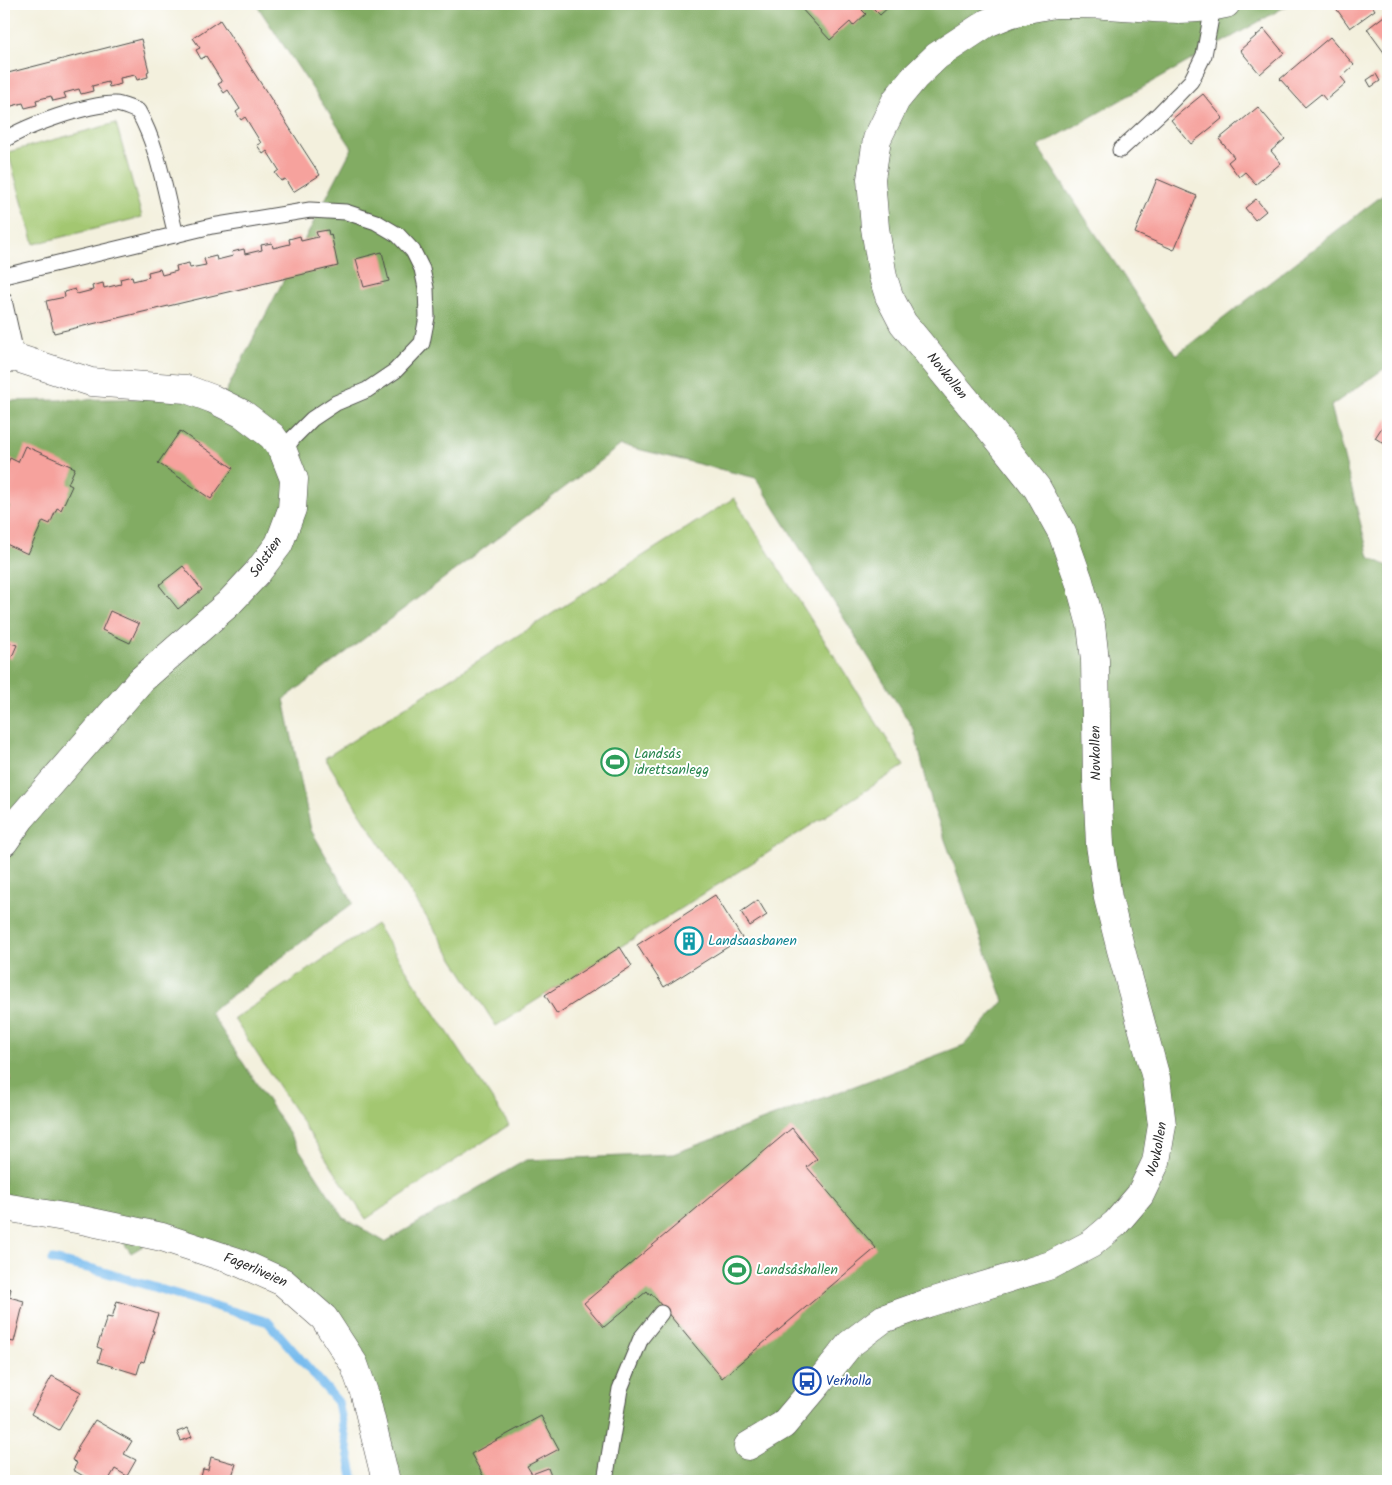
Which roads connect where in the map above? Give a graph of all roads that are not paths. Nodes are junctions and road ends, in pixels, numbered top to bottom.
1 (1076, 4) edge
2 (1219, 5) edge
3 (4, 140) edge
4 (1120, 150) dead end
5 (176, 235) junction
6 (4, 276) edge
7 (4, 300) edge
8 (11, 358) edge
9 (283, 451) junction
10 (4, 842) edge
11 (4, 1207) edge
12 (661, 1313) dead end
13 (748, 1446) dead end
14 (386, 1481) edge
15 (605, 1481) edge

1 - 2 street, Novkollen
1 - 13 street, Novkollen
2 - 4 lane
3 - 5 lane
5 - 6 lane
5 - 9 lane
7 - 8 lane
8 - 9 street, Solstien
9 - 10 street, Solstien
11 - 14 street, Fagerliveien
12 - 15 lane

